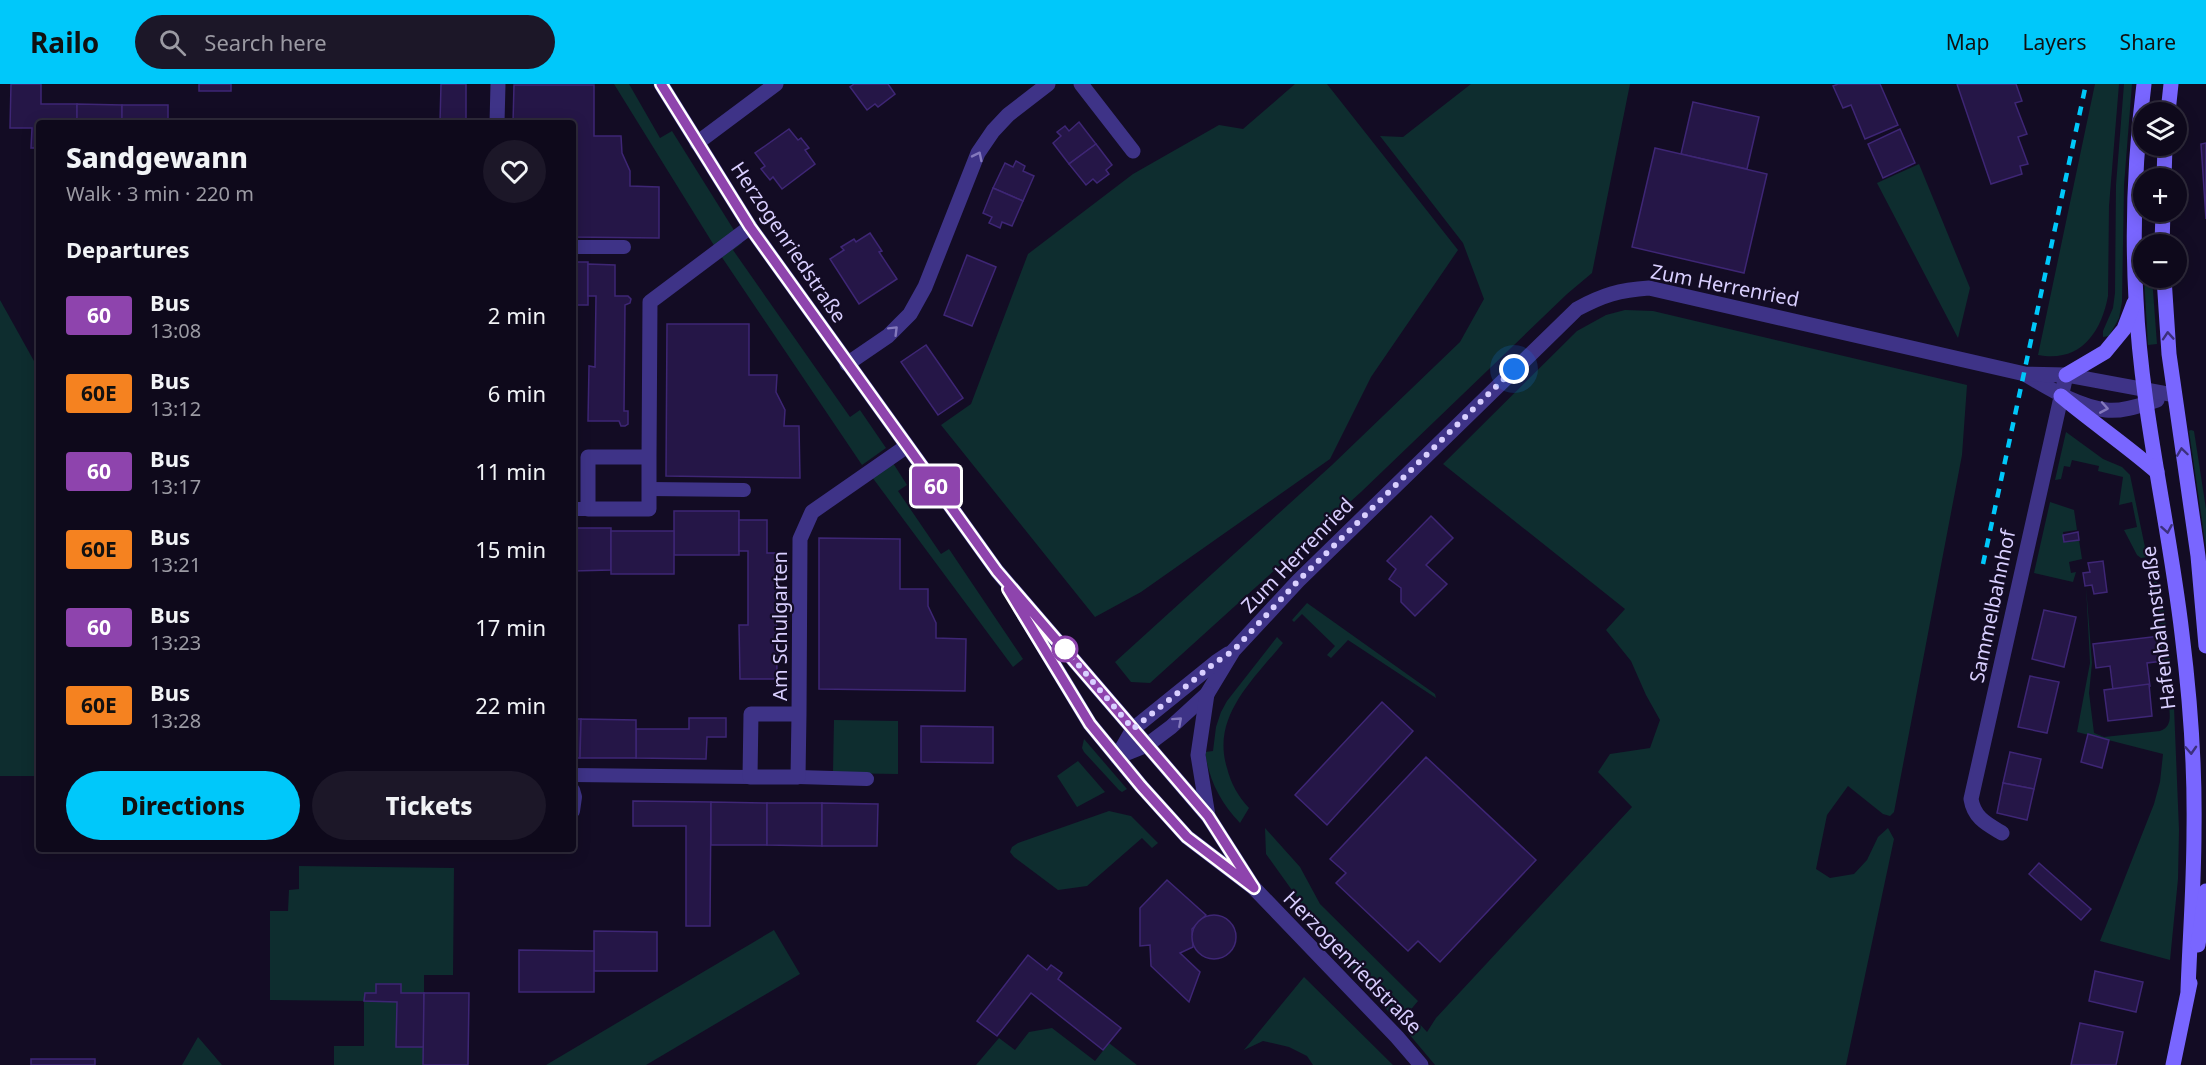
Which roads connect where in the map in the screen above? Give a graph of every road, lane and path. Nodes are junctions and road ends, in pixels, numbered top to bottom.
1 (498, 84) edge
2 (661, 84) edge
3 (776, 84) edge
4 (1048, 84) edge
5 (1081, 84) edge
6 (2144, 84) edge
7 (2171, 84) edge
8 (2169, 102) edge
9 (497, 120) edge
10 (697, 143) junction
11 (1133, 151) dead end
12 (750, 227) junction
13 (576, 247) edge
14 (624, 248) dead end
15 (2165, 288) edge
16 (2136, 300) junction
17 (847, 364) junction
18 (2025, 374) junction
19 (2066, 375) junction
20 (2174, 395) junction
21 (2061, 396) junction
22 (2146, 396) junction
23 (906, 446) junction
24 (649, 457) junction
25 (2157, 472) junction
26 (649, 489) junction
27 (744, 490) dead end
28 (581, 509) edge
29 (997, 571) junction
30 (2206, 646) edge
31 (1233, 651) junction
32 (1207, 694) junction
33 (799, 714) junction
34 (1133, 729) junction
35 (1147, 745) junction
36 (1117, 757) junction
37 (576, 775) edge
38 (750, 777) junction
39 (798, 777) junction
40 (867, 779) dead end
41 (1208, 816) junction
42 (2002, 833) dead end
43 (1254, 888) junction
44 (2206, 891) edge
45 (2188, 990) junction
46 (1421, 1065) edge
47 (2173, 1065) edge

1 - 9 street
2 - 10 street, Herzogenriedstraße
3 - 10 street
17 -> 4 street
5 - 11 street
6 - 16 main road, Hafenbahnstraße
7 - 8 main road
10 - 12 street, Herzogenriedstraße
12 - 17 street, Herzogenriedstraße
12 - 24 street
13 - 14 street
20 -> 15 main road
16 - 19 main road
16 - 22 main road, Hafenbahnstraße
17 - 23 street, Herzogenriedstraße
18 - 19 street, Zum Herrenried
18 - 21 street, Zum Herrenried
18 - 31 street, Zum Herrenried
19 - 21 street, Sammelbahnhof
19 - 22 street, Zum Herrenried
20 - 22 street, Zum Herrenried
30 -> 20 main road
21 -> 22 street, Zum Herrenried
21 - 25 main road
21 - 42 street, Sammelbahnhof
22 - 25 main road, Hafenbahnstraße
23 - 29 street, Herzogenriedstraße
23 - 33 street, Am Schulgarten
24 - 26 street
24 - 28 street
25 -> 45 main road, Hafenbahnstraße
26 - 27 street
26 - 28 street
29 - 34 street, Herzogenriedstraße
29 - 36 street, Herzogenriedstraße
31 - 32 street, Zum Herrenried
31 - 34 street, Zum Herrenried
35 -> 32 street, Zum Herrenried
32 - 41 street
33 - 38 street, Am Schulgarten
33 - 39 street, Am Schulgarten
34 - 35 street, Herzogenriedstraße
34 - 36 street, Zum Herrenried
35 - 36 street, Zum Herrenried
35 - 41 street, Herzogenriedstraße
36 - 43 street, Herzogenriedstraße
37 - 38 street
38 - 39 street
39 - 40 street
41 - 43 street, Herzogenriedstraße
43 - 46 street, Herzogenriedstraße
44 - 45 main road, Hafenbahnstraße
45 - 47 main road, Hafenbahnstraße

